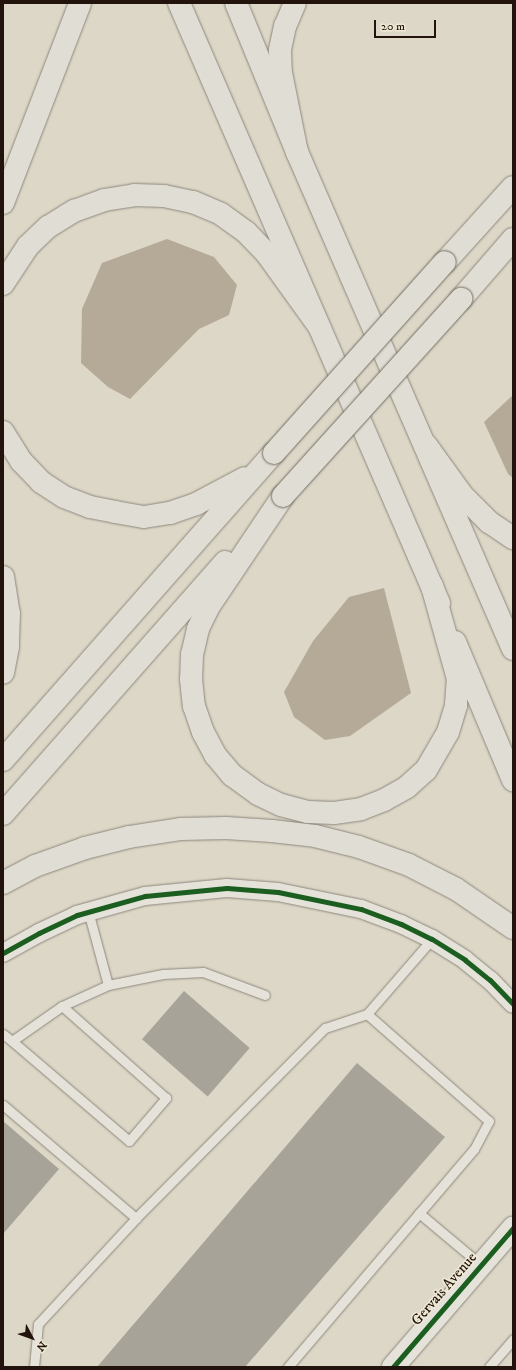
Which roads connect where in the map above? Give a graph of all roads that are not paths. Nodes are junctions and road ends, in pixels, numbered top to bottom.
1 (80, 3) edge
2 (179, 3) edge
3 (236, 3) edge
4 (295, 3) edge
5 (297, 152) junction
6 (513, 175) edge
7 (513, 187) edge
8 (3, 203) edge
9 (492, 210) junction
10 (513, 240) edge
11 (513, 260) edge
12 (486, 270) junction
13 (3, 284) edge
14 (318, 325) junction
15 (3, 432) edge
16 (426, 445) junction
17 (259, 471) junction
18 (282, 496) junction
19 (513, 538) edge
20 (3, 577) edge
21 (432, 586) junction
22 (513, 649) edge
23 (3, 673) edge
24 (3, 760) edge
25 (513, 780) edge
26 (3, 814) edge
27 (3, 883) edge
28 (88, 911) junction
29 (513, 928) edge
30 (432, 939) junction
31 (3, 953) edge
32 (108, 985) junction
33 (265, 995) dead end
34 (513, 1004) edge
35 (62, 1006) junction
36 (367, 1014) junction
37 (3, 1034) edge
38 (12, 1041) junction
39 (3, 1105) edge
40 (419, 1212) junction
41 (136, 1218) junction
42 (513, 1228) edge
43 (481, 1265) junction
44 (513, 1338) edge
45 (34, 1367) edge
46 (288, 1367) edge
47 (393, 1367) edge
48 (489, 1367) edge

1 - 8 main road
2 - 14 main road
3 - 5 main road
4 - 5 main road
5 - 16 main road
6 - 9 main road
7 - 9 main road
9 - 17 main road, bridge
10 - 12 main road
11 - 12 main road
12 - 18 main road, bridge
13 - 14 main road
14 - 21 main road
15 - 17 main road
16 - 19 main road
16 - 22 main road
17 - 24 main road
18 - 21 main road
18 - 26 main road
20 - 23 main road
21 - 25 main road
27 - 29 main road
28 - 30 street
28 - 31 street
28 - 32 lane
30 - 34 street
30 - 36 lane
32 - 33 lane
32 - 35 lane
35 - 38 lane
35 - 38 lane
36 - 40 lane
36 - 41 lane
37 - 38 lane
39 - 41 lane
40 - 43 lane
40 - 46 lane
41 - 45 lane
42 - 43 street, Gervais Avenue
43 - 47 street, Gervais Avenue
44 - 48 lane

